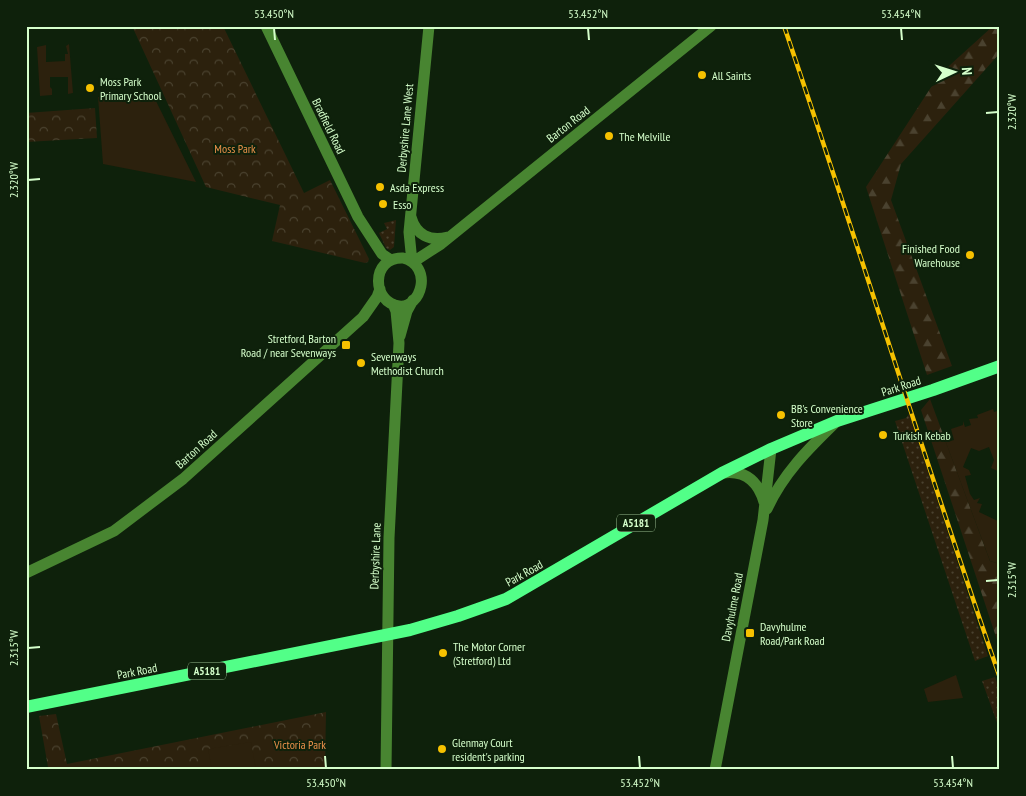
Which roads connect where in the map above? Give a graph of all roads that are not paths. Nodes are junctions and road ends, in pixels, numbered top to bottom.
1 (266, 26) edge
2 (429, 26) edge
3 (711, 26) edge
4 (411, 217) junction
5 (410, 232) junction
6 (370, 238) junction
7 (445, 240) junction
8 (393, 260) junction
9 (412, 262) junction
10 (381, 268) junction
11 (421, 274) junction
12 (380, 289) junction
13 (413, 300) junction
14 (391, 303) junction
15 (363, 317) junction
16 (399, 343) junction
17 (1000, 366) edge
18 (837, 421) junction
19 (771, 449) junction
20 (722, 473) junction
21 (764, 503) junction
22 (763, 520) junction
23 (26, 573) edge
24 (387, 634) junction
25 (26, 707) edge
26 (386, 770) edge
27 (715, 770) edge

1 - 6 street, Bradfield Road
2 - 4 street, Derbyshire Lane West
3 - 7 street, Barton Road
4 - 5 street, Derbyshire Lane West
4 - 7 street
5 - 8 street, Derbyshire Lane West
5 - 9 street, Derbyshire Lane West
6 - 8 street, Bradfield Road
6 - 10 street, Bradfield Road
7 - 9 street, Barton Road
7 - 11 street, Barton Road
8 - 9 street
8 - 10 street
9 - 11 street
10 - 12 street
11 - 13 street
12 - 14 street
12 - 15 street, Barton Road
13 - 14 street
13 - 16 street, Derbyshire Lane
14 - 15 street, Barton Road
14 - 16 street, Derbyshire Lane
15 - 23 street, Barton Road
16 - 24 street, Derbyshire Lane
17 - 18 main road, Park Road / A5181
18 - 19 main road, Park Road / A5181
18 - 22 street
19 - 20 main road, Park Road / A5181
19 - 21 street, Davyhulme Road
20 - 21 street
20 - 24 main road, Park Road / A5181
21 - 22 street, Davyhulme Road
22 - 27 street, Davyhulme Road
24 - 25 main road, Park Road / A5181
24 - 26 street, Derbyshire Lane

